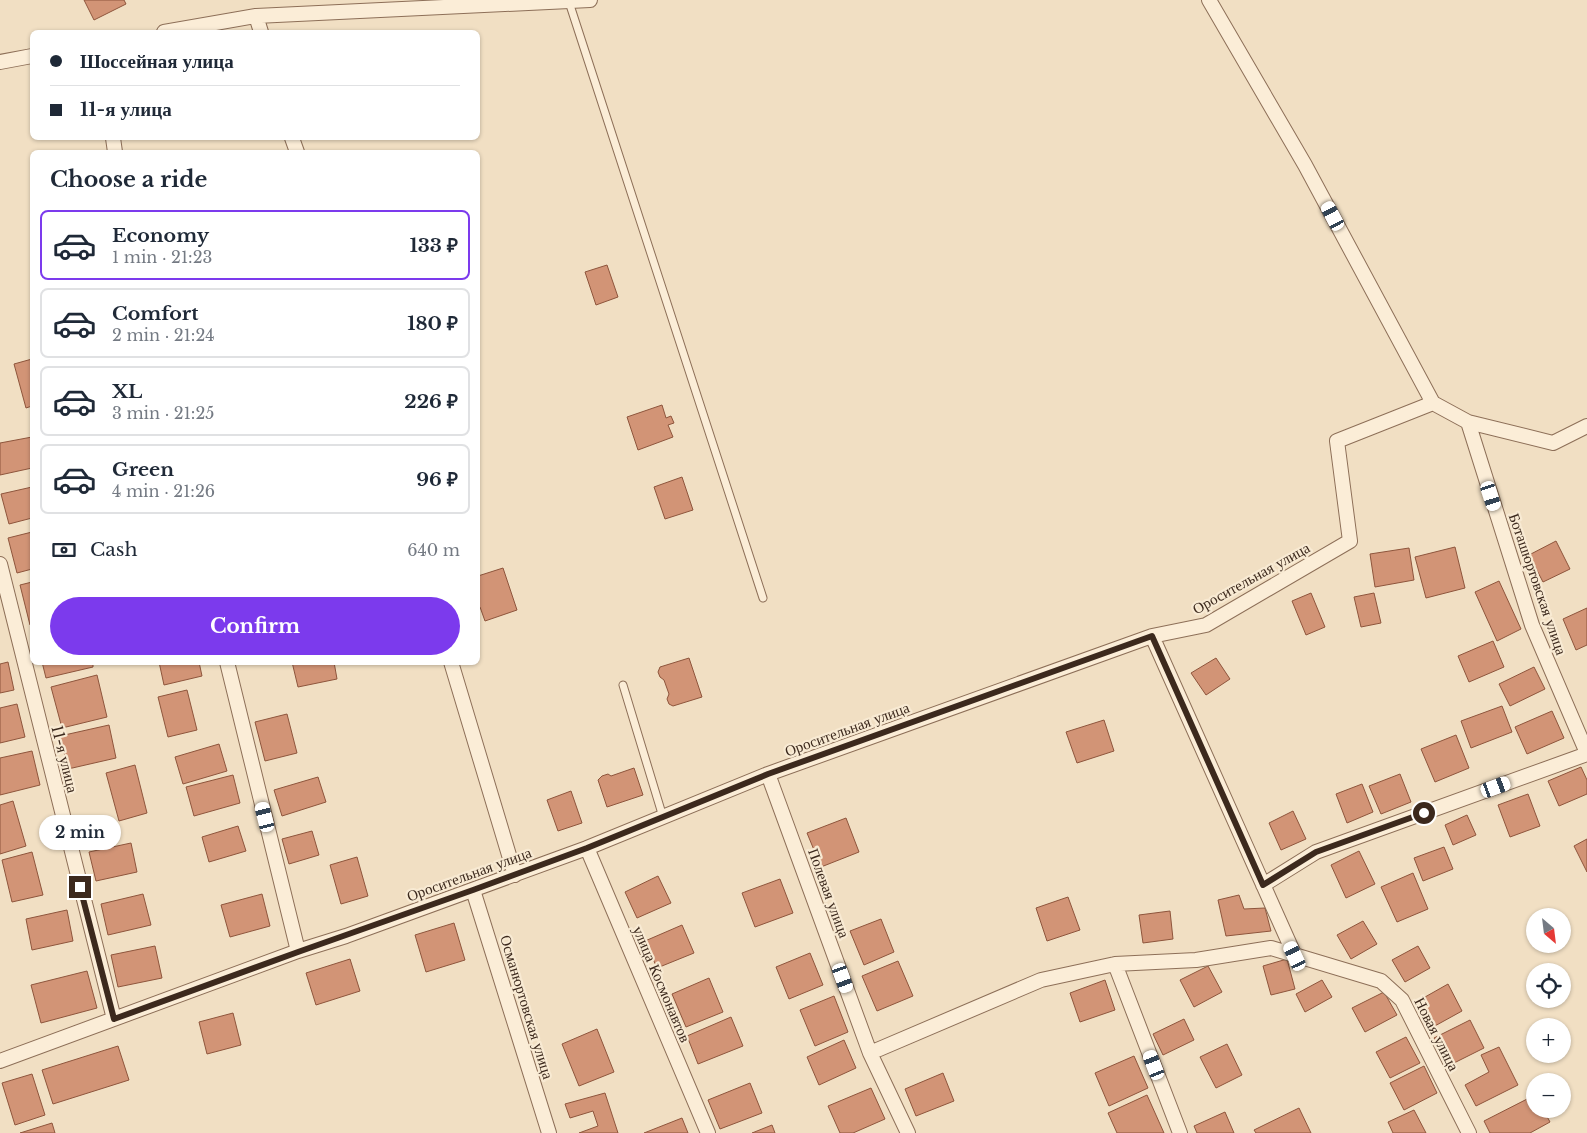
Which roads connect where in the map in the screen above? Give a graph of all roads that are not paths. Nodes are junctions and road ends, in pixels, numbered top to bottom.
1 (590, 0) edge
2 (1209, 0) edge
3 (569, 2) junction
4 (256, 16) junction
5 (176, 30) edge
6 (260, 30) edge
7 (30, 56) edge
8 (0, 62) edge
9 (1434, 404) junction
10 (1468, 422) junction
11 (1587, 426) edge
12 (0, 564) edge
13 (763, 598) dead end
14 (1152, 636) junction
15 (228, 665) edge
16 (452, 665) edge
17 (623, 685) dead end
18 (1587, 753) edge
19 (768, 774) junction
20 (663, 817) junction
21 (587, 848) junction
22 (515, 875) junction
23 (1263, 885) junction
24 (473, 890) junction
25 (298, 952) junction
26 (1295, 956) junction
27 (1115, 964) junction
28 (114, 1019) junction
29 (870, 1052) junction
30 (0, 1060) edge
31 (549, 1133) edge
32 (708, 1133) edge
33 (908, 1133) edge
34 (1180, 1133) edge
35 (1469, 1133) edge

1 - 3 street
2 - 9 street
3 - 4 street
3 - 13 lane
4 - 5 street
4 - 6 street
7 - 8 street
9 - 10 street
9 - 14 street, Оросительная улица
10 - 11 street
10 - 18 street, Боташюртовская улица
12 - 28 street, 11-я улица
14 - 19 street, Оросительная улица
14 - 23 street
15 - 25 street
16 - 22 street
17 - 20 lane
18 - 23 street
19 - 20 street, Оросительная улица
19 - 29 street, Полевая улица
20 - 21 street, Оросительная улица
21 - 22 street, Оросительная улица
21 - 32 street, улица Космонавтов
22 - 24 street, Оросительная улица
23 - 26 street
24 - 25 street, Оросительная улица
24 - 31 street, Османюртовская улица
25 - 28 street, Оросительная улица
26 - 27 street, Новая улица
26 - 35 street, Новая улица
27 - 29 street, Новая улица
27 - 34 street
28 - 30 street, Оросительная улица
29 - 33 street, Полевая улица

